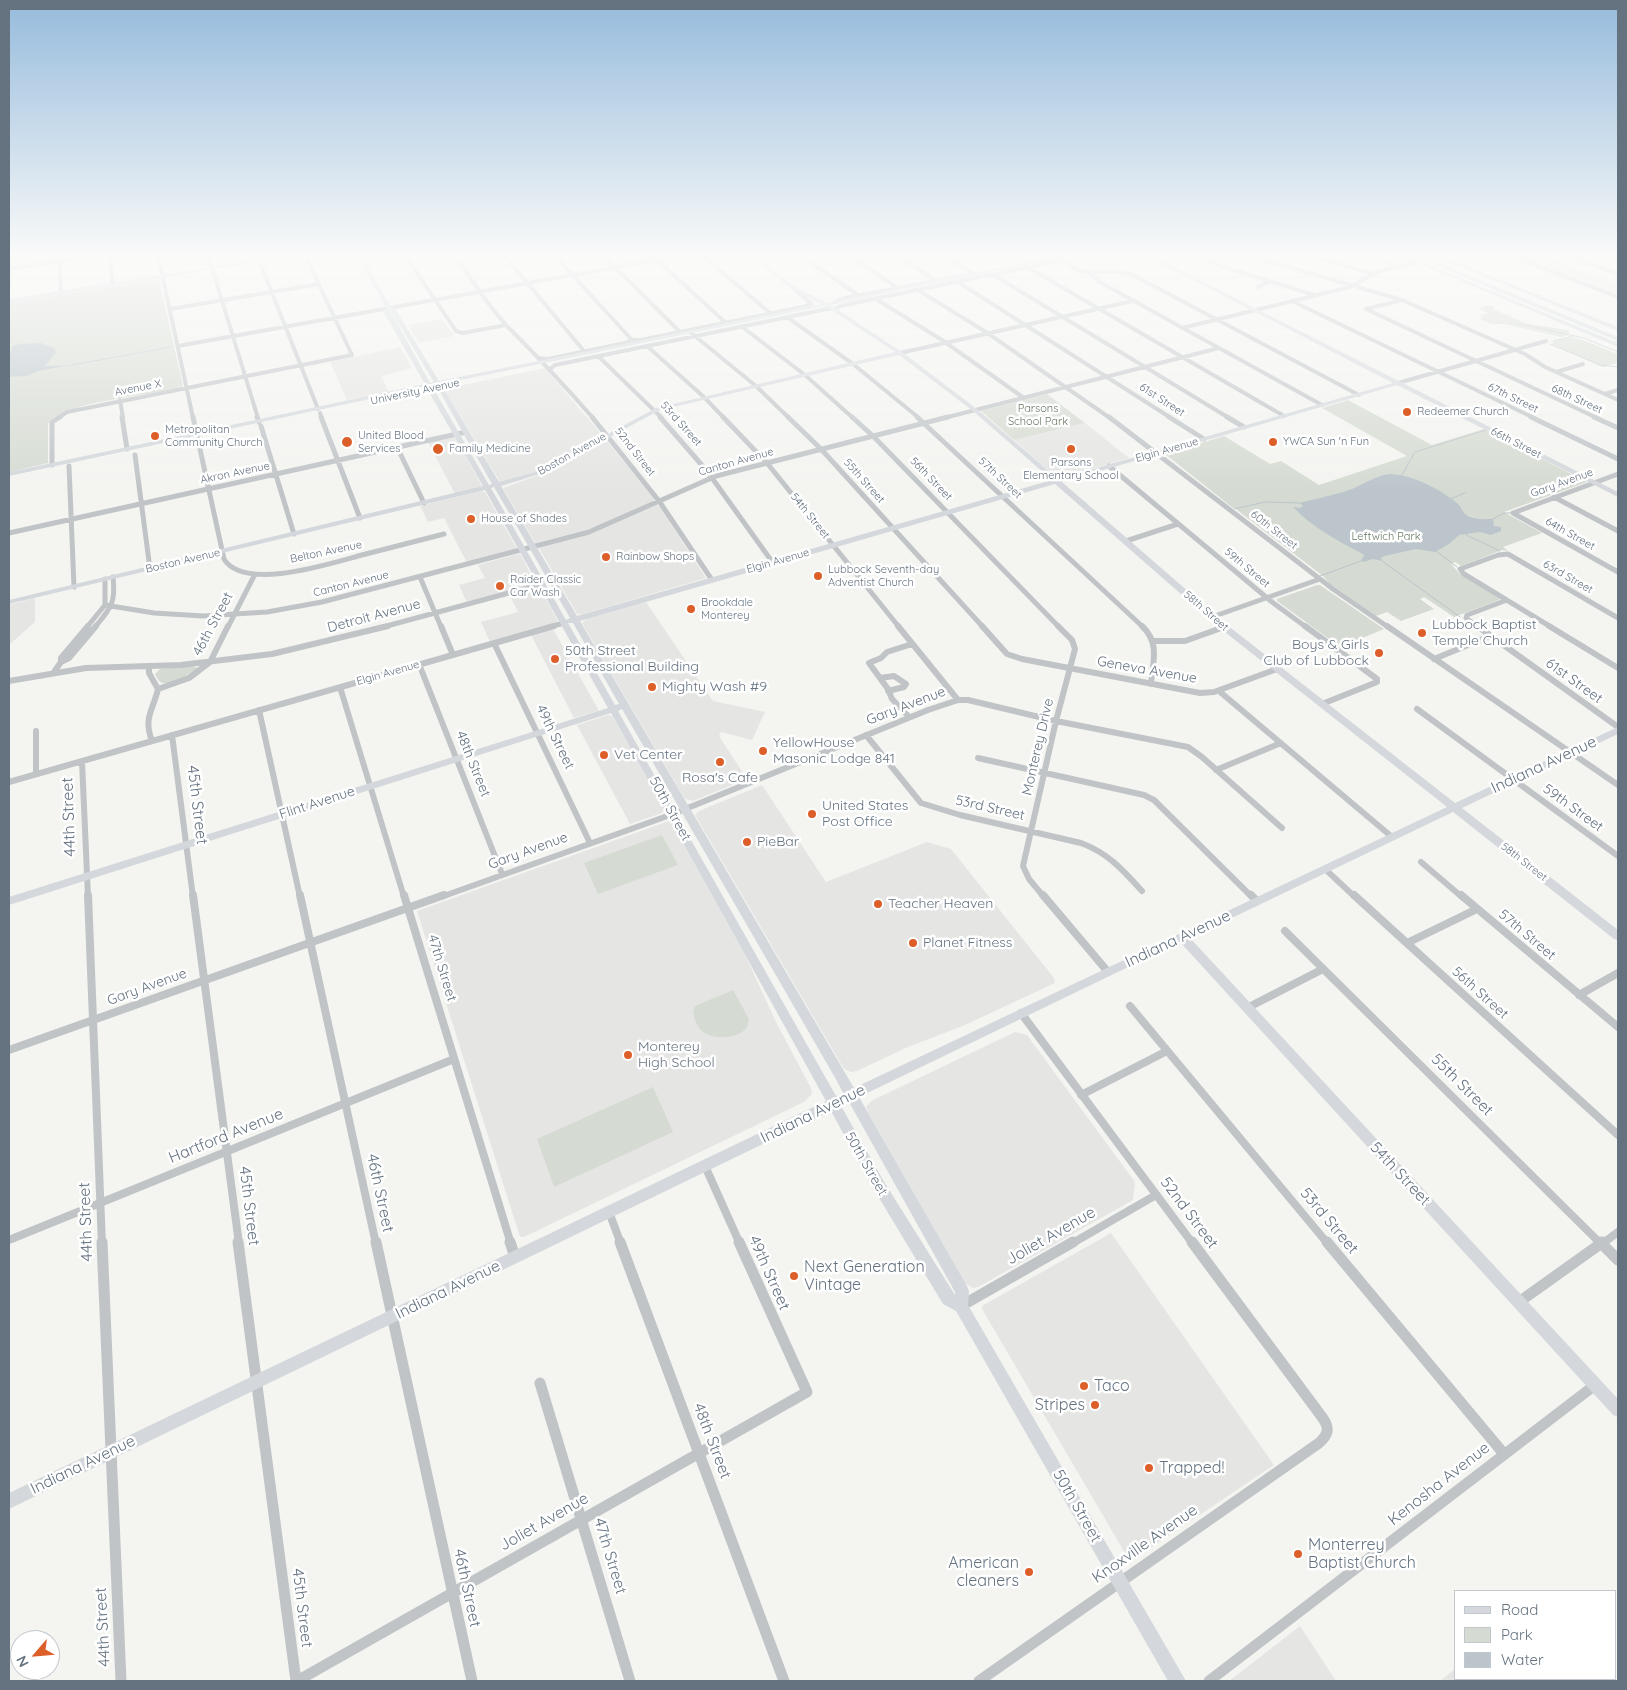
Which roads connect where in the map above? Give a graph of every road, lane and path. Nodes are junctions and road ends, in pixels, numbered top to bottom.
1 (175, 334) edge
2 (246, 334) edge
3 (289, 334) edge
4 (342, 334) edge
5 (406, 334) edge
6 (516, 334) edge
7 (570, 334) edge
8 (626, 334) edge
9 (672, 334) edge
10 (693, 334) junction
11 (751, 334) edge
12 (811, 334) edge
13 (870, 334) edge
14 (931, 334) edge
15 (988, 334) joint
16 (1040, 334) edge
17 (1091, 334) edge
18 (1142, 334) edge
19 (1193, 334) edge
20 (1245, 334) edge
21 (1301, 334) edge
22 (1360, 334) edge
23 (1419, 334) edge
24 (1479, 334) edge
25 (1591, 334) edge
26 (233, 336) junction
27 (1546, 341) dead end
28 (634, 343) junction
29 (946, 343) junction
30 (1618, 345) edge
31 (178, 346) junction
32 (647, 346) junction
33 (1219, 348) junction
34 (1515, 350) junction
35 (584, 351) junction
36 (900, 354) junction
37 (598, 356) junction
38 (1183, 358) junction
39 (1477, 361) junction
40 (544, 364) junction
41 (853, 364) junction
42 (1583, 364) dead end
43 (301, 366) junction
44 (1145, 367) junction
45 (1438, 372) junction
46 (1556, 372) junction
47 (805, 375) junction
48 (245, 376) junction
49 (1107, 377) junction
50 (1398, 383) junction
51 (433, 386) junction
52 (756, 386) junction
53 (188, 387) junction
54 (1067, 387) junction
55 (1618, 390) edge
56 (1359, 394) junction
57 (1605, 394) junction
58 (705, 398) junction
59 (1024, 398) junction
60 (120, 400) junction
61 (1618, 400) edge
62 (1322, 405) junction
63 (654, 410) junction
64 (975, 410) junction
65 (319, 411) junction
66 (1284, 416) junction
67 (925, 423) junction
68 (260, 424) junction
69 (1244, 428) junction
70 (1618, 428) edge
71 (461, 433) junction
72 (608, 435) junction
73 (873, 436) junction
74 (198, 437) junction
75 (1204, 439) junction
76 (396, 447) junction
77 (127, 449) junction
78 (821, 449) junction
79 (1158, 452) junction
80 (135, 455) dead end
81 (1618, 459) edge
82 (337, 460) junction
83 (767, 463) junction
84 (52, 465) junction
85 (69, 466) junction
86 (1109, 466) junction
87 (275, 474) junction
88 (1618, 474) edge
89 (9, 476) edge
90 (712, 477) junction
91 (1057, 481) junction
92 (1594, 483) junction
93 (493, 487) junction
94 (210, 488) junction
95 (1618, 495) edge
96 (1003, 497) junction
97 (1554, 497) junction
98 (659, 501) junction
99 (424, 503) junction
100 (142, 504) junction
101 (948, 512) junction
102 (1513, 513) joint
103 (360, 518) junction
104 (71, 519) junction
105 (1178, 524) junction
106 (892, 529) junction
107 (1618, 531) edge
108 (9, 533) edge
109 (294, 534) junction
110 (444, 534) dead end
111 (1126, 541) junction
112 (833, 545) junction
113 (528, 549) junction
114 (224, 551) junction
115 (773, 563) junction
116 (150, 569) junction
117 (1618, 572) edge
118 (254, 574) junction
119 (114, 577) junction
120 (420, 577) junction
121 (1320, 579) junction
122 (105, 580) junction
123 (712, 580) junction
124 (542, 584) junction
125 (74, 587) junction
126 (1267, 597) junction
127 (1507, 600) junction
128 (9, 602) edge
129 (105, 605) junction
130 (112, 606) junction
131 (435, 613) junction
132 (235, 615) junction
133 (1212, 616) junction
134 (1618, 618) edge
135 (569, 621) junction
136 (1224, 627) junction
137 (1490, 636) junction
138 (1154, 641) junction
139 (494, 643) junction
140 (912, 644) junction
141 (453, 654) junction
142 (1011, 655) joint
143 (1434, 659) junction
144 (61, 662) junction
145 (210, 662) junction
146 (419, 664) junction
147 (149, 667) junction
148 (1070, 668) junction
149 (1618, 668) edge
150 (1277, 669) junction
151 (54, 672) junction
152 (28, 678) junction
153 (880, 678) junction
154 (9, 681) edge
155 (1151, 684) junction
156 (9, 685) edge
157 (340, 687) junction
158 (158, 689) junction
159 (1219, 690) junction
160 (888, 691) junction
161 (958, 700) junction
162 (1322, 704) junction
163 (619, 707) junction
164 (1417, 709) dead end
165 (258, 710) junction
166 (909, 717) junction
167 (1056, 721) junction
168 (1618, 729) edge
169 (36, 731) dead end
170 (538, 733) junction
171 (172, 735) junction
172 (866, 735) junction
173 (152, 741) junction
174 (1281, 744) junction
175 (1570, 753) junction
176 (978, 758) dead end
177 (456, 759) junction
178 (82, 761) junction
179 (1216, 770) junction
180 (1045, 773) junction
181 (36, 774) junction
182 (1514, 780) junction
183 (9, 782) edge
184 (1618, 785) edge
185 (371, 786) junction
186 (1454, 808) junction
187 (685, 809) junction
188 (281, 814) junction
189 (673, 814) junction
190 (1282, 828) dead end
191 (1031, 832) junction
192 (1392, 837) junction
193 (590, 843) junction
194 (187, 845) junction
195 (1618, 856) edge
196 (1421, 862) dead end
197 (1325, 869) junction
198 (502, 874) junction
199 (86, 877) junction
200 (1142, 891) dead end
201 (9, 901) edge
202 (1258, 901) junction
203 (408, 908) junction
204 (1477, 909) junction
205 (1285, 931) dead end
206 (1618, 936) edge
207 (1182, 937) junction
208 (310, 943) junction
209 (1408, 943) junction
210 (1323, 968) junction
211 (1108, 972) junction
212 (1618, 973) edge
213 (204, 980) junction
214 (1579, 995) junction
215 (1130, 1006) dead end
216 (1247, 1008) junction
217 (1021, 1013) junction
218 (92, 1020) junction
219 (1618, 1028) edge
220 (9, 1050) edge
221 (1168, 1051) junction
222 (454, 1059) junction
223 (851, 1095) junction
224 (1081, 1095) junction
225 (345, 1104) junction
226 (833, 1104) junction
227 (1618, 1135) edge
228 (227, 1152) junction
229 (705, 1166) junction
230 (1156, 1195) junction
231 (100, 1203) junction
232 (609, 1212) junction
233 (1618, 1232) edge
234 (9, 1240) edge
235 (1602, 1244) junction
236 (515, 1257) junction
237 (1618, 1260) edge
238 (1519, 1302) junction
239 (961, 1306) junction
240 (392, 1318) junction
241 (257, 1382) junction
242 (540, 1383) dead end
243 (1595, 1385) junction
244 (807, 1392) joint
245 (1618, 1410) edge
246 (1328, 1433) joint
247 (111, 1452) junction
248 (699, 1453) junction
249 (1504, 1454) junction
250 (9, 1501) edge
251 (582, 1519) junction
252 (1120, 1582) junction
253 (452, 1593) junction
254 (121, 1681) edge
255 (297, 1681) edge
256 (472, 1681) edge
257 (630, 1681) edge
258 (784, 1681) edge
259 (979, 1681) edge
260 (1177, 1681) edge
261 (1209, 1681) edge

1 - 31 street
2 - 26 street
3 - 43 street
4 - 43 street, Avenue X
5 - 51 main road, 50th Street
6 - 40 street, 52nd Street
7 - 35 street
8 - 28 street
9 - 28 street
10 - 28 main road, University Avenue
10 - 32 street
10 - 52 street, 55th Street
11 - 47 street, 56th Street
12 - 41 street, 57th Street
13 - 36 main road, 58th Street
14 - 29 street
15 - 29 street, Boston Avenue
15 - 54 street, 60th Street
16 - 49 street, 61st Street
17 - 44 street
18 - 38 street
19 - 33 street
20 - 56 street
21 - 50 main road, 66th Street
22 - 45 street, 67th Street
23 - 39 street, 68th Street
24 - 34 street
25 - 30 main road
26 - 31 street
26 - 48 street
27 - 34 street, Elgin Avenue
28 - 35 street
28 - 40 main road, University Avenue
29 - 36 street, Boston Avenue
29 - 59 street
31 - 53 street
32 - 37 street
32 - 58 street, 54th Street
33 - 38 street, Canton Avenue
33 - 62 street
34 - 39 street, Elgin Avenue
34 - 46 street
35 - 40 street
36 - 41 main road, Boston Avenue
36 - 64 main road, 58th Street
37 - 40 street
37 - 63 street, 53rd Street
38 - 44 street, Canton Avenue
38 - 66 street
39 - 45 street, Elgin Avenue
39 - 70 street, 68th Street
40 - 51 main road, University Avenue
40 - 72 street, 52nd Street
41 - 47 main road, Boston Avenue
41 - 67 street, 57th Street
42 - 46 street
43 - 48 street, Avenue X
43 - 65 street
44 - 49 street, Canton Avenue
44 - 69 street
45 - 50 street, Elgin Avenue
45 - 81 street, 67th Street
46 - 57 street
47 - 52 main road, Boston Avenue
47 - 73 street, 56th Street
48 - 53 street, Avenue X
48 - 68 street
49 - 54 street, Canton Avenue
49 - 75 street, 61st Street
50 - 56 main road, Elgin Avenue
50 - 92 main road, 66th Street
51 - 65 main road, University Avenue
51 - 71 main road, 50th Street
52 - 58 main road, Boston Avenue
52 - 78 street, 55th Street
53 - 60 street, Avenue X
53 - 74 street
54 - 59 street, Canton Avenue
54 - 79 street, 60th Street
55 - 57 street
56 - 62 main road, Elgin Avenue
57 - 61 street
58 - 63 main road, Boston Avenue
58 - 83 street, 54th Street
59 - 64 street, Canton Avenue
60 - 77 street
60 - 84 street, Avenue X
62 - 66 main road, Elgin Avenue
63 - 72 main road, Boston Avenue
63 - 90 street, 53rd Street
64 - 67 street, Canton Avenue
64 - 91 main road, 58th Street
65 - 68 main road, University Avenue
65 - 82 street
66 - 69 main road, Elgin Avenue
67 - 73 street, Canton Avenue
67 - 96 street, 57th Street
68 - 74 main road
68 - 87 street
69 - 75 main road, Elgin Avenue
71 - 76 street, Akron Avenue
71 - 93 main road, 50th Street
72 - 93 main road, Boston Avenue
72 - 98 street, 52nd Street
73 - 78 street, Canton Avenue
73 - 101 street, 56th Street
74 - 77 main road
74 - 85 main road
74 - 94 street
75 - 79 main road, Elgin Avenue
76 - 82 street, Akron Avenue
76 - 99 street
77 - 84 main road
78 - 83 street, Canton Avenue
78 - 106 street, 55th Street
79 - 86 main road, Elgin Avenue
79 - 121 street, 60th Street
80 - 100 street
82 - 87 street, Akron Avenue
82 - 103 street
83 - 90 street, Canton Avenue
83 - 112 street, 54th Street
84 - 89 main road
85 - 89 main road
85 - 104 street
86 - 91 main road, Elgin Avenue
86 - 105 street, 59th Street
87 - 94 street, Akron Avenue
87 - 109 street
88 - 92 street, Gary Avenue
90 - 98 street, Canton Avenue
90 - 115 street, 53rd Street
91 - 96 main road, Elgin Avenue
91 - 111 main road, 58th Street
92 - 95 main road, 66th Street
92 - 97 street, Gary Avenue
93 - 99 main road, Boston Avenue
93 - 113 main road, 50th Street
94 - 100 street, Akron Avenue
94 - 114 street
96 - 101 main road, Elgin Avenue
96 - 138 street, 57th Street
97 - 102 street, Gary Avenue
97 - 107 street
98 - 113 street, Canton Avenue
98 - 123 street, 52nd Street
99 - 103 main road, Boston Avenue
100 - 104 street, Akron Avenue
100 - 116 street
101 - 106 main road, Elgin Avenue
101 - 148 street, 56th Street
102 - 117 street, 64th Street
103 - 109 main road, Boston Avenue
104 - 108 street, Akron Avenue
104 - 125 street
105 - 111 street
105 - 126 street, 59th Street
106 - 112 main road, Elgin Avenue
106 - 142 street, 55th Street
109 - 114 main road, Boston Avenue
110 - 118 street, Belton Avenue
111 - 133 main road, 58th Street
112 - 115 main road, Elgin Avenue
112 - 140 street, 54th Street
113 - 120 street, Canton Avenue
113 - 124 main road, 50th Street
113 - 135 main road, 50th Street
114 - 116 main road, Boston Avenue
114 - 118 street, Belton Avenue
115 - 123 main road, Elgin Avenue
116 - 119 main road, Boston Avenue
118 - 132 street, 46th Street
119 - 122 main road, Boston Avenue
119 - 130 street
120 - 131 street
120 - 132 street, Canton Avenue
121 - 126 street
121 - 143 street, 60th Street
122 - 125 main road, Boston Avenue
122 - 129 street
123 - 135 main road, Elgin Avenue
124 - 131 street, Detroit Avenue
124 - 135 main road, 50th Street
125 - 128 main road, Boston Avenue
126 - 133 street
126 - 162 street, 59th Street
127 - 134 street, 63rd Street
127 - 137 street, 61st Street
127 - 149 street
129 - 130 street
129 - 144 street
130 - 132 street
130 - 144 street
131 - 141 street
131 - 145 street, Detroit Avenue
132 - 145 street, 46th Street
133 - 136 main road, 58th Street
135 - 139 street, Elgin Avenue
135 - 163 main road, 50th Street
136 - 138 street
136 - 150 main road, 58th Street
137 - 143 street
137 - 168 street, 61st Street
138 - 155 street
139 - 141 street, Elgin Avenue
139 - 170 street, 49th Street
140 - 153 street
140 - 161 street, 54th Street
141 - 146 street, Elgin Avenue
142 - 148 street, Geneva Avenue
143 - 175 street, 60th Street
144 - 151 street
145 - 147 street
145 - 158 street, 46th Street
146 - 157 street, Elgin Avenue
146 - 177 street, 48th Street
147 - 151 street
147 - 158 street
148 - 155 street, Geneva Avenue
148 - 167 street, Monterey Drive
150 - 159 street, Geneva Avenue
150 - 162 main road, 58th Street
151 - 152 street
152 - 154 street
152 - 156 street
153 - 160 street
153 - 160 street
155 - 159 street, Geneva Avenue
157 - 165 street, Elgin Avenue
157 - 185 street, 47th Street
158 - 173 street
159 - 174 street
160 - 166 street
161 - 166 street, Gary Avenue
161 - 167 street, Gary Avenue
162 - 186 main road, 58th Street
163 - 170 main road, Flint Avenue
163 - 187 main road, 50th Street
163 - 189 main road, 50th Street
164 - 182 street, 59th Street
165 - 171 street, Elgin Avenue
165 - 188 street, 46th Street
166 - 172 street, Gary Avenue
167 - 179 street
167 - 180 street, Monterey Drive
168 - 175 main road, Indiana Avenue
169 - 181 street
170 - 177 main road, Flint Avenue
170 - 193 street, 49th Street
171 - 173 street, Elgin Avenue
171 - 194 street, 45th Street
172 - 187 street, Gary Avenue
172 - 191 street, 53rd Street
173 - 178 street, Elgin Avenue
174 - 179 street
174 - 192 street
175 - 182 main road, Indiana Avenue
175 - 184 street, 60th Street
176 - 180 street
177 - 185 main road, Flint Avenue
177 - 198 street, 48th Street
178 - 181 street, Elgin Avenue
178 - 199 street, 44th Street
179 - 190 street
180 - 191 street, Monterey Drive
180 - 202 street
181 - 183 street, Elgin Avenue
182 - 186 main road, Indiana Avenue
182 - 195 street, 59th Street
185 - 188 main road, Flint Avenue
185 - 203 street, 47th Street
186 - 192 main road, Indiana Avenue
186 - 206 main road, 58th Street
187 - 189 street, Gary Avenue
187 - 223 main road, 50th Street
188 - 194 main road, Flint Avenue
188 - 208 street, 46th Street
189 - 193 street, Gary Avenue
189 - 226 main road, 50th Street
191 - 200 street
191 - 211 street, 53rd Street
192 - 197 main road, Indiana Avenue
193 - 198 street, Gary Avenue
194 - 199 main road, Flint Avenue
194 - 213 street, 45th Street
196 - 204 street, 57th Street
197 - 202 main road, Indiana Avenue
197 - 209 street, 56th Street
198 - 203 street, Gary Avenue
199 - 201 main road, Flint Avenue
199 - 218 street, 44th Street
202 - 207 main road, Indiana Avenue
203 - 208 street, Gary Avenue
203 - 222 street, 47th Street
204 - 209 street
204 - 214 street, 57th Street
205 - 210 street, 55th Street
207 - 211 main road, Indiana Avenue
207 - 216 main road, 54th Street
208 - 213 street, Gary Avenue
208 - 225 street, 46th Street
209 - 227 street, 56th Street
210 - 216 street
210 - 235 street, 55th Street
211 - 217 main road, Indiana Avenue
212 - 214 street
213 - 218 street, Gary Avenue
213 - 228 street, 45th Street
214 - 219 street, 57th Street
215 - 221 street, 53rd Street
216 - 238 main road, 54th Street
217 - 223 main road, Indiana Avenue
217 - 224 street, 52nd Street
218 - 220 street, Gary Avenue
218 - 231 street, 44th Street
221 - 224 street
221 - 249 street, 53rd Street
222 - 225 street, Hartford Avenue
222 - 236 street, 47th Street
223 - 226 main road, Indiana Avenue
223 - 239 main road, 50th Street
224 - 230 street, 52nd Street
225 - 228 street, Hartford Avenue
225 - 240 street, 46th Street
226 - 229 main road, Indiana Avenue
226 - 239 main road, 50th Street
228 - 231 street, Hartford Avenue
228 - 241 street, 45th Street
229 - 232 main road, Indiana Avenue
229 - 244 street, 49th Street
230 - 239 street, Joliet Avenue
230 - 246 street, 52nd Street
231 - 234 street, Hartford Avenue
231 - 247 street, 44th Street
232 - 236 main road, Indiana Avenue
232 - 248 street, 48th Street
233 - 235 street
235 - 237 street, 55th Street
235 - 238 street
236 - 240 main road, Indiana Avenue
238 - 243 main road, 54th Street
239 - 252 main road, 50th Street
240 - 241 main road, Indiana Avenue
240 - 253 street, 46th Street
241 - 247 main road, Indiana Avenue
241 - 255 street, 45th Street
242 - 251 street, 47th Street
243 - 245 main road, 54th Street
243 - 249 street, Kenosha Avenue
244 - 248 street, Joliet Avenue
246 - 252 street, Knoxville Avenue
247 - 250 main road, Indiana Avenue
247 - 254 street, 44th Street
248 - 251 street, Joliet Avenue
248 - 258 street, 48th Street
249 - 261 street, Kenosha Avenue
251 - 253 street, Joliet Avenue
251 - 257 street, 47th Street
252 - 259 street, Knoxville Avenue
252 - 260 main road, 50th Street
253 - 255 street, Joliet Avenue
253 - 256 street, 46th Street

